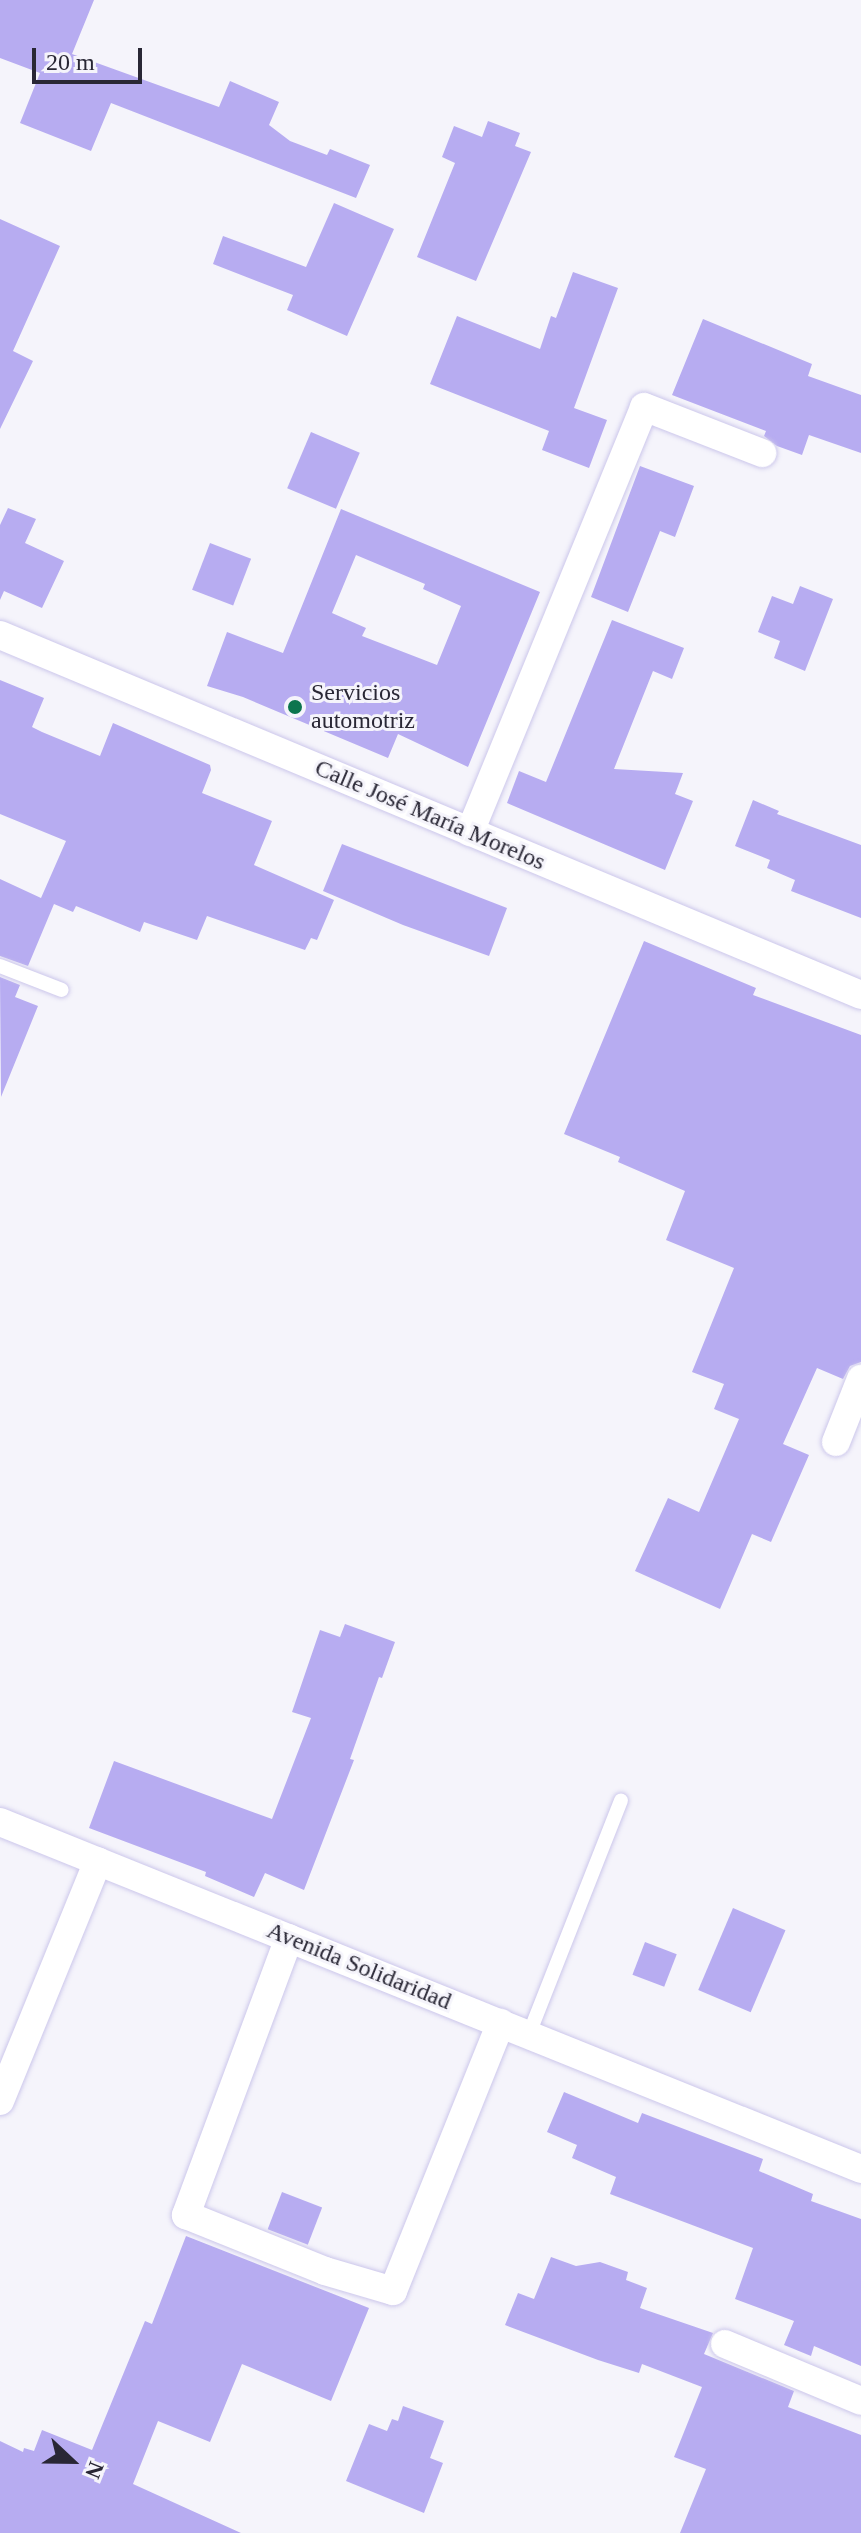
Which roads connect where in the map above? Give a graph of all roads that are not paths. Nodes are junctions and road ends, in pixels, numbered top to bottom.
1 (762, 453) dead end
2 (0, 635) edge
3 (470, 832) junction
4 (0, 966) edge
5 (62, 990) dead end
6 (861, 995) edge
7 (861, 1379) edge
8 (836, 1442) dead end
9 (621, 1801) dead end
10 (0, 1822) edge
11 (98, 1861) junction
12 (289, 1938) junction
13 (501, 2023) junction
14 (529, 2034) junction
15 (0, 2101) edge
16 (861, 2169) edge
17 (725, 2344) dead end
18 (861, 2401) edge

1 - 3 street
2 - 3 street, Calle José María Morelos
3 - 6 street, Calle José María Morelos
4 - 5 lane
7 - 8 street
9 - 14 lane
10 - 11 street, Avenida Solidaridad
11 - 12 street, Avenida Solidaridad
11 - 15 street
12 - 13 street, Avenida Solidaridad
12 - 13 street
13 - 14 street, Avenida Solidaridad
14 - 16 street, Avenida Solidaridad
17 - 18 street

